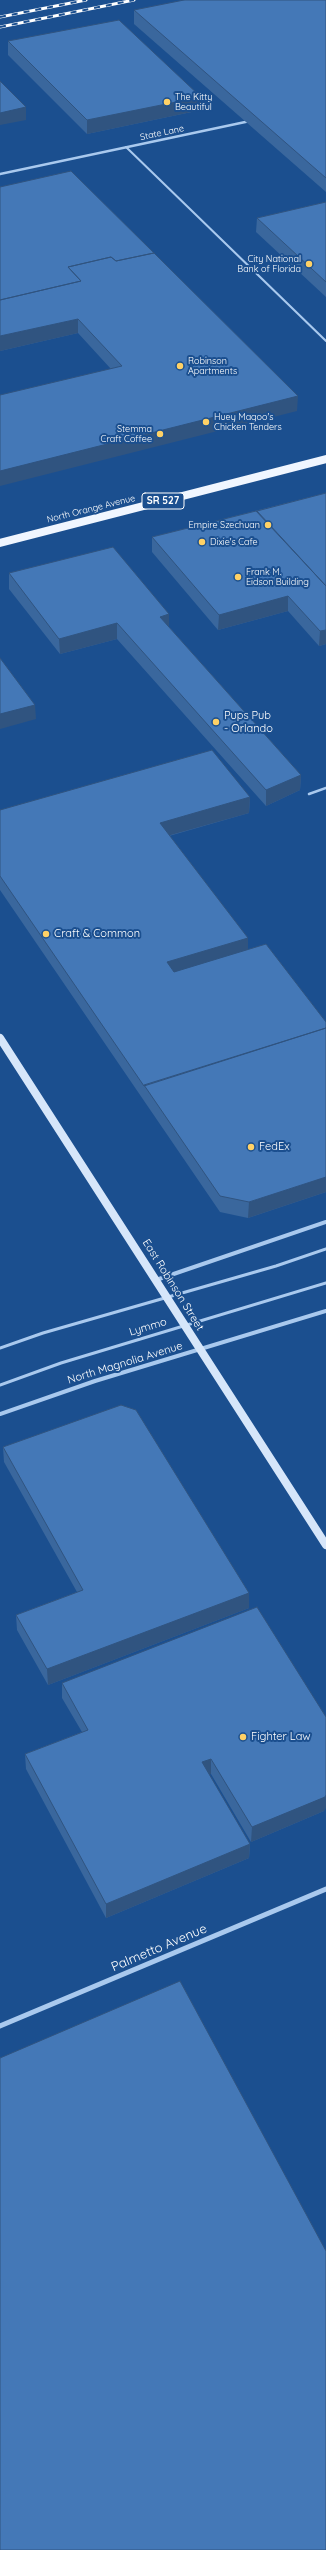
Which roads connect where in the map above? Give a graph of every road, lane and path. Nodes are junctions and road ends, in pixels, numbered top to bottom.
1 (253, 120) edge
2 (126, 147) junction
3 (0, 174) edge
4 (326, 341) edge
5 (326, 458) edge
6 (0, 543) edge
7 (326, 788) edge
8 (309, 794) dead end
9 (0, 1038) edge
10 (326, 1222) edge
11 (326, 1249) edge
12 (156, 1280) junction
13 (326, 1283) edge
14 (167, 1298) junction
15 (326, 1311) edge
16 (184, 1326) junction
17 (0, 1348) edge
18 (199, 1349) junction
19 (0, 1385) edge
20 (0, 1414) edge
21 (326, 1545) edge
22 (326, 1890) edge
23 (0, 2026) edge

1 - 2 street, State Lane
2 - 3 street, State Lane
2 - 4 lane
5 - 6 main road, North Orange Avenue / SR 527
7 - 8 lane
9 - 12 main road, East Robinson Street
10 - 12 street
11 - 14 lane, Lymmo
12 - 14 main road, East Robinson Street
13 - 16 lane, Lymmo
14 - 16 main road, East Robinson Street
14 - 17 lane, Lymmo
15 - 18 street, North Magnolia Avenue
16 - 18 main road, East Robinson Street
16 - 19 lane, Lymmo
18 - 20 street, North Magnolia Avenue
18 - 21 main road, East Robinson Street
22 - 23 street, Palmetto Avenue

